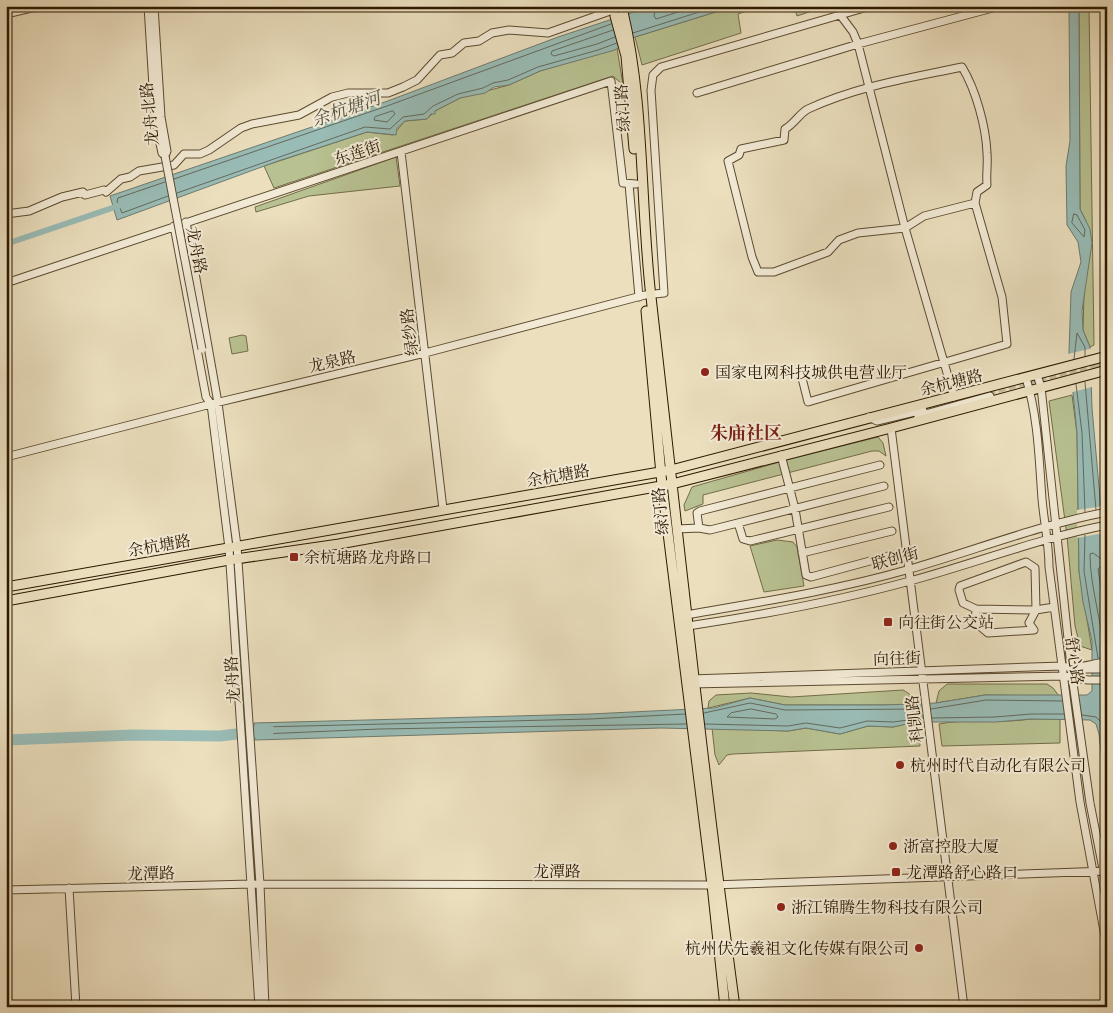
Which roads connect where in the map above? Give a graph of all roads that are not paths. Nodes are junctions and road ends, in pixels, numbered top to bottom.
1 (40, 6) edge
2 (148, 6) edge
3 (154, 6) edge
4 (872, 6) edge
5 (1000, 6) edge
6 (617, 10) edge
7 (6, 14) edge
8 (841, 16) junction
9 (858, 44) junction
10 (629, 54) junction
11 (869, 86) junction
12 (697, 94) dead end
13 (401, 152) junction
14 (165, 156) junction
15 (633, 184) junction
16 (976, 203) junction
17 (6, 214) edge
18 (186, 222) junction
19 (174, 226) junction
20 (905, 228) junction
21 (6, 283) edge
22 (645, 296) junction
23 (202, 349) junction
24 (425, 353) junction
25 (209, 354) junction
26 (1107, 356) edge
27 (199, 361) junction
28 (945, 364) junction
29 (1107, 370) edge
30 (801, 374) dead end
31 (1037, 374) junction
32 (1026, 378) junction
33 (1041, 387) junction
34 (1030, 390) junction
35 (954, 397) junction
36 (215, 404) junction
37 (869, 417) junction
38 (891, 428) junction
39 (868, 434) junction
40 (781, 455) junction
41 (6, 457) edge
42 (880, 465) dead end
43 (671, 470) junction
44 (661, 472) junction
45 (672, 484) junction
46 (662, 486) junction
47 (884, 486) dead end
48 (789, 488) junction
49 (890, 507) dead end
50 (442, 509) junction
51 (795, 509) junction
52 (1106, 512) edge
53 (738, 523) junction
54 (1055, 524) junction
55 (1046, 526) junction
56 (1106, 526) edge
57 (699, 528) junction
58 (798, 529) junction
59 (677, 530) junction
60 (892, 532) dead end
61 (1058, 536) junction
62 (1049, 539) junction
63 (233, 547) junction
64 (802, 553) junction
65 (892, 555) dead end
66 (233, 560) junction
67 (909, 569) junction
68 (910, 581) junction
69 (6, 587) edge
70 (6, 602) edge
71 (1054, 607) junction
72 (976, 609) junction
73 (1036, 610) junction
74 (686, 615) junction
75 (688, 626) junction
76 (1107, 662) edge
77 (1062, 666) junction
78 (1107, 669) edge
79 (922, 671) junction
80 (1072, 672) junction
81 (1089, 672) junction
82 (1107, 675) edge
83 (1064, 676) junction
84 (923, 679) junction
85 (1107, 680) edge
86 (690, 682) junction
87 (1105, 871) edge
88 (1092, 872) junction
89 (948, 876) junction
90 (256, 884) junction
91 (716, 884) junction
92 (69, 888) junction
93 (1107, 889) edge
94 (6, 890) edge
95 (1107, 947) edge
96 (76, 1007) edge
97 (259, 1007) edge
98 (265, 1007) edge
99 (725, 1007) edge
100 (734, 1007) edge
101 (964, 1007) edge

1 - 7 street
2 - 14 street, 龙舟北路
3 - 14 street, 龙舟北路
4 - 8 street
5 - 9 street
6 - 10 main road, 绿汀路
6 - 17 street
8 - 9 street
8 - 22 street, 龙泉路
9 - 11 street
9 - 12 street
10 - 15 main road, 绿汀路
10 - 22 main road, 绿汀路
11 - 16 street
11 - 20 street
11 - 20 street
13 - 15 street, 东莲街
13 - 18 street, 东莲街
13 - 24 street, 绿纱路
14 - 23 street, 龙舟路, bridge
15 - 22 main road, 绿汀路
16 - 20 street
16 - 28 street
18 - 19 street, 东莲街
18 - 25 street, 龙舟路
19 - 21 street, 东莲街
19 - 27 street, 龙舟路
20 - 28 street
22 - 24 street, 龙泉路
22 - 43 main road, 绿汀路
22 - 44 main road, 绿汀路
23 - 25 street
23 - 27 street, 龙舟路
24 - 36 street, 龙泉路
24 - 50 street, 绿纱路
25 - 36 street, 龙舟路
26 - 31 main road, 余杭塘路
27 - 36 street, 龙舟路
28 - 30 street
28 - 35 street
29 - 33 main road, 余杭塘路
31 - 32 main road, 余杭塘路
31 - 33 street, 舒心路
32 - 34 street, 舒心路
32 - 35 main road, 余杭塘路
33 - 34 main road, 余杭塘路
33 - 54 street, 舒心路
34 - 38 main road, 余杭塘路
34 - 55 street, 舒心路
35 - 37 main road, 余杭塘路
36 - 41 street, 龙泉路
36 - 63 street, 龙舟路
37 - 39 street
37 - 43 main road, 余杭塘路
38 - 39 main road, 余杭塘路
38 - 67 street, 科凯路
39 - 40 main road, 余杭塘路
40 - 45 main road, 余杭塘路
40 - 48 street
42 - 48 street
43 - 44 main road, 余杭塘路
43 - 45 main road, 绿汀路
44 - 46 main road, 绿汀路
44 - 50 main road, 余杭塘路
45 - 46 main road, 余杭塘路
45 - 59 main road, 绿汀路
46 - 66 main road, 余杭塘路
46 - 86 main road, 绿汀路
47 - 51 street
48 - 51 street
48 - 57 street
49 - 58 street
50 - 63 main road, 余杭塘路
51 - 53 street
51 - 58 street
52 - 54 street, 联创街
53 - 57 street
53 - 58 street
54 - 55 street, 联创街
54 - 61 street, 舒心路
55 - 62 street, 舒心路
55 - 67 street, 联创街
56 - 61 street, 联创街
57 - 59 street
58 - 64 street
59 - 74 main road, 绿汀路
60 - 64 street
61 - 62 street, 联创街
61 - 80 street, 舒心路
62 - 68 street, 联创街
62 - 71 street, 舒心路
63 - 66 street, 龙舟路
63 - 69 main road, 余杭塘路
64 - 65 street
66 - 70 main road, 余杭塘路
66 - 90 street, 龙舟路
66 - 90 street, 龙舟路
67 - 68 street, 科凯路
67 - 74 street, 联创街
68 - 75 street, 联创街
68 - 79 street, 科凯路
71 - 73 street
71 - 77 street, 舒心路
72 - 73 street
72 - 73 street
72 - 73 street
74 - 75 main road, 绿汀路
75 - 86 main road, 绿汀路
76 - 81 street
77 - 79 street, 向往街
77 - 80 street, 向往街
77 - 83 street, 舒心路
78 - 81 street
79 - 84 street, 科凯路
79 - 86 street, 向往街
80 - 81 street
80 - 83 street, 向往街
80 - 87 street, 舒心路
81 - 82 street
81 - 85 street
83 - 84 street, 向往街
83 - 88 street, 舒心路
84 - 86 street, 向往街
84 - 89 street, 科凯路
86 - 91 main road, 绿汀路
87 - 88 street, 龙潭路
87 - 93 street, 舒心路
88 - 89 street, 龙潭路
88 - 95 street, 舒心路
89 - 91 street, 龙潭路
89 - 101 street, 科凯路
90 - 91 street, 龙潭路
90 - 92 street, 龙潭路
90 - 97 street, 龙舟路
90 - 98 street, 龙舟路
91 - 99 main road, 绿汀路
91 - 100 main road, 绿汀路
92 - 94 street, 龙潭路
92 - 96 street

